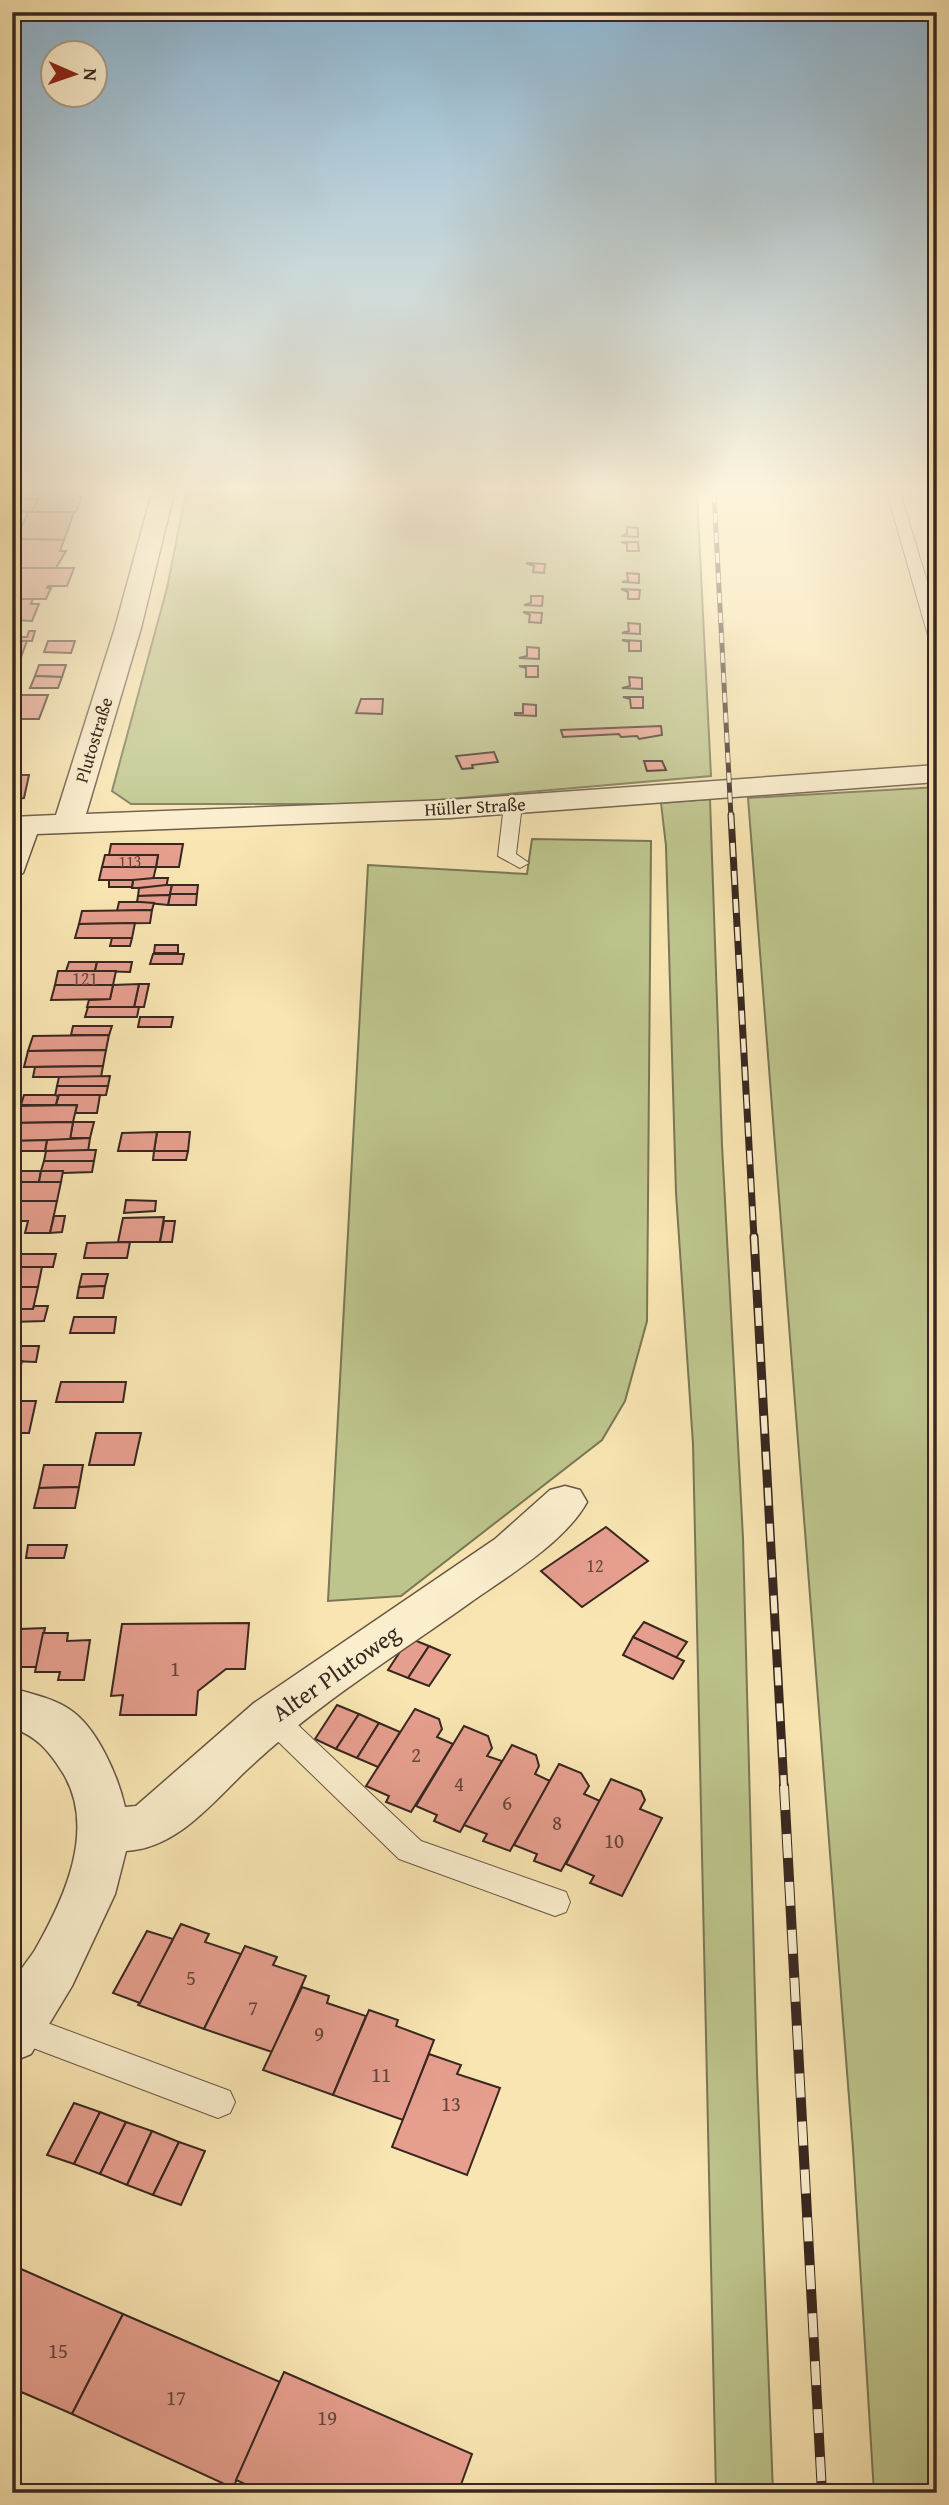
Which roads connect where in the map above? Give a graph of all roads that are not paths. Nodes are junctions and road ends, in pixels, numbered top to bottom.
1 (133, 610) edge
2 (929, 610) edge
3 (937, 639) edge
4 (937, 773) edge
5 (513, 805) junction
6 (68, 824) junction
7 (19, 826) edge
8 (520, 863) dead end
9 (12, 867) edge
10 (565, 1502) dead end
11 (12, 1708) edge
12 (271, 1717) junction
13 (104, 1830) junction
14 (555, 1902) dead end
15 (15, 2032) edge
16 (218, 2102) dead end

1 - 6 street, Plutostraße
2 - 3 lane
4 - 5 street, Hüller Straße
5 - 6 street, Hüller Straße
5 - 8 lane
6 - 7 street, Hüller Straße
7 - 9 street
10 - 12 street, Alter Plutoweg
11 - 13 street
12 - 13 street, Alter Plutoweg
12 - 14 lane
13 - 15 street
15 - 16 lane

